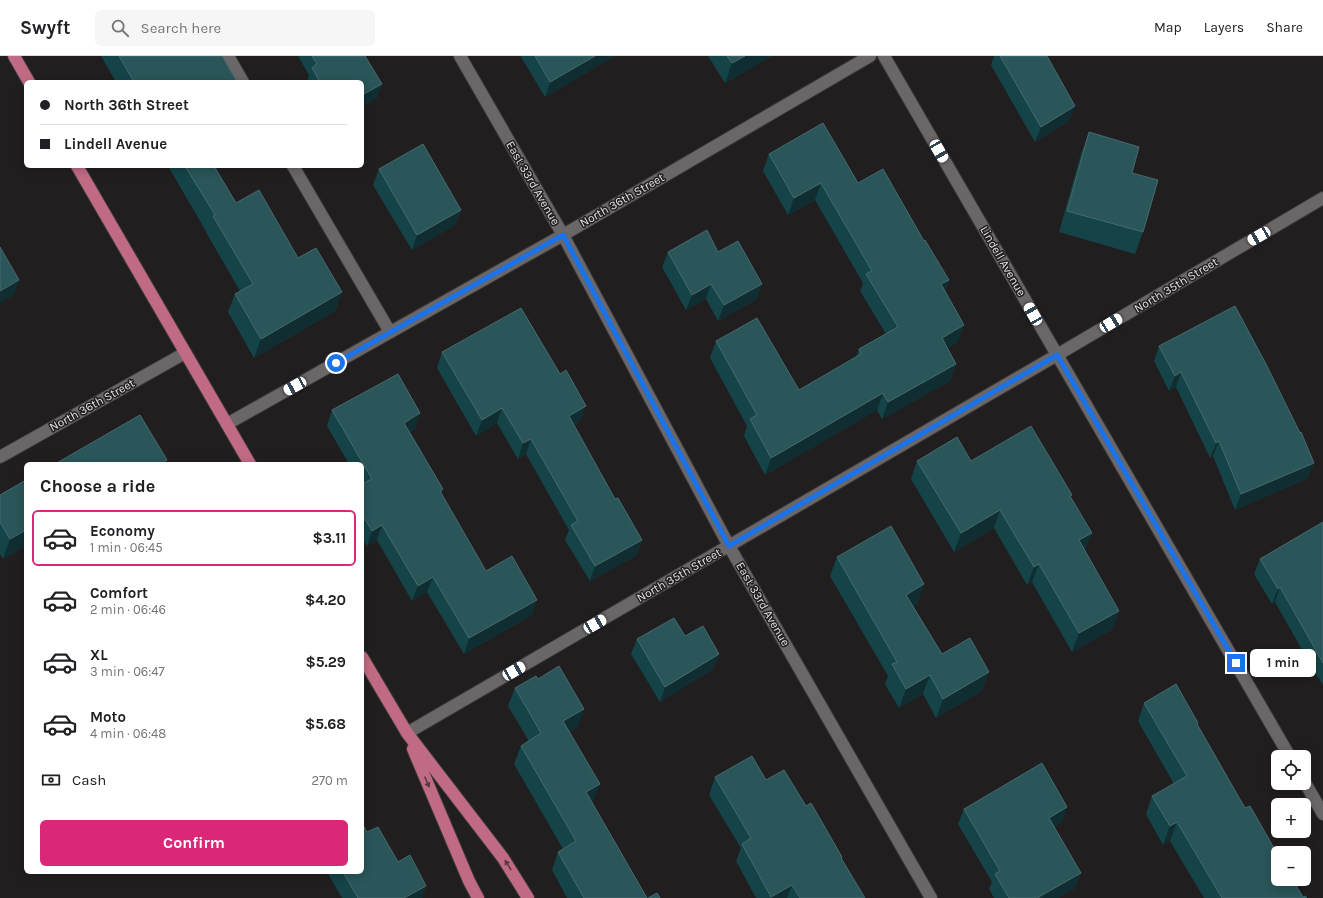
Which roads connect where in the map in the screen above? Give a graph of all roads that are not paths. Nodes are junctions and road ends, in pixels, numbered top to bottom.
1 (14, 56) edge
2 (228, 56) edge
3 (460, 56) edge
4 (870, 56) edge
5 (884, 56) edge
6 (28, 80) edge
7 (242, 80) edge
8 (78, 168) edge
9 (294, 168) edge
10 (1323, 198) edge
11 (563, 235) junction
12 (390, 332) junction
13 (184, 353) junction
14 (1057, 355) junction
15 (226, 424) junction
16 (0, 456) edge
17 (249, 462) edge
18 (729, 546) junction
19 (364, 660) edge
20 (407, 733) junction
21 (1286, 750) edge
22 (1309, 790) edge
23 (1323, 814) edge
24 (478, 898) edge
25 (528, 898) edge
26 (931, 898) edge

1 - 6 main road
2 - 7 street
3 - 11 street, East 33rd Avenue
4 - 11 street, North 36th Street
5 - 14 street, Lindell Avenue
8 - 13 main road
9 - 12 street
10 - 14 street, North 35th Street
11 - 12 street, North 36th Street
11 - 18 street, East 33rd Avenue
12 - 15 street, North 36th Street
13 - 15 main road
13 - 16 street, North 36th Street
14 - 18 street, North 35th Street
14 - 21 street, Lindell Avenue
15 - 17 main road
18 - 20 street, North 35th Street
18 - 26 street, East 33rd Avenue
19 - 20 main road
20 -> 24 main road
25 -> 20 main road
22 - 23 street

